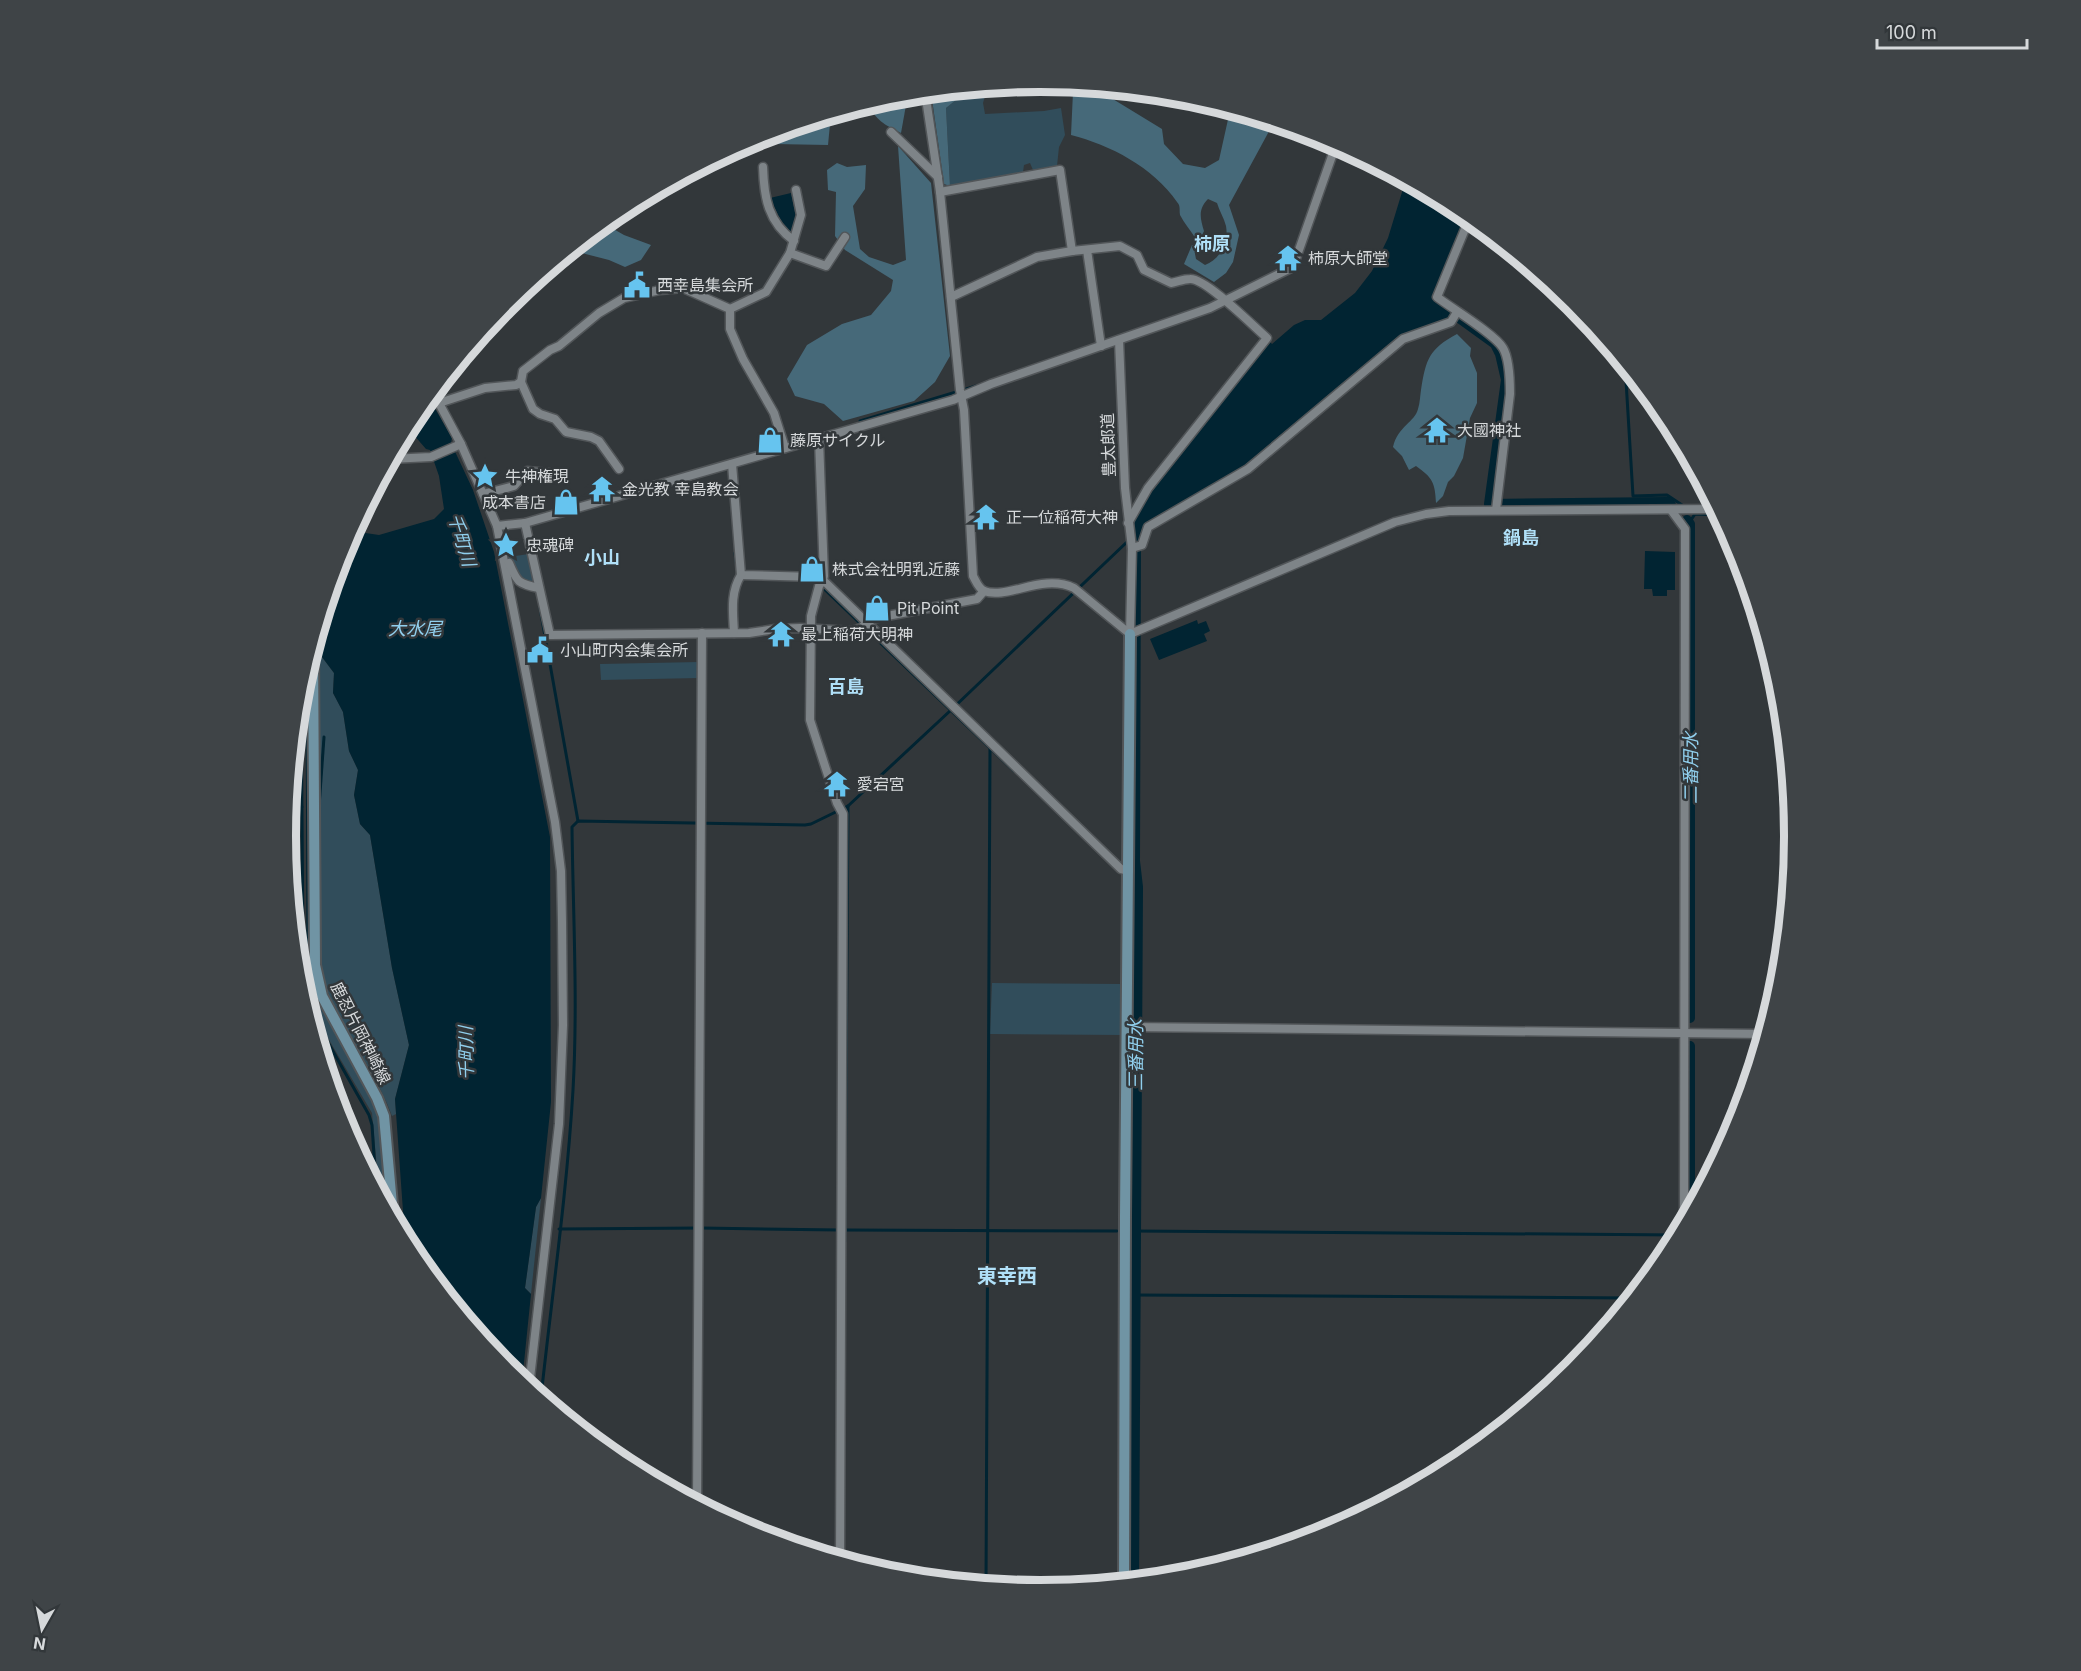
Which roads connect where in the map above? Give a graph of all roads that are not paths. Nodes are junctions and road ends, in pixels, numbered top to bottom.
1 (926, 101) edge
2 (891, 132) dead end
3 (1332, 151) edge
4 (763, 167) dead end
5 (938, 177) junction
6 (796, 190) dead end
7 (940, 192) junction
8 (1466, 226) edge
9 (845, 237) dead end
10 (794, 241) junction
11 (1087, 250) junction
12 (1072, 251) junction
13 (790, 253) junction
14 (951, 297) junction
15 (1226, 301) junction
16 (730, 309) junction
17 (1455, 315) junction
18 (1119, 340) junction
19 (1101, 346) junction
20 (521, 382) junction
21 (961, 393) junction
22 (438, 400) edge
23 (439, 403) junction
24 (819, 439) junction
25 (459, 446) junction
26 (785, 448) junction
27 (399, 459) edge
28 (732, 464) junction
29 (619, 469) dead end
30 (549, 473) dead end
31 (483, 494) junction
32 (1496, 505) junction
33 (1709, 509) edge
34 (1671, 510) junction
35 (525, 523) junction
36 (1128, 523) junction
37 (496, 526) junction
38 (1134, 544) junction
39 (503, 555) junction
40 (740, 576) junction
41 (821, 583) junction
42 (538, 588) junction
43 (984, 591) junction
44 (863, 625) junction
45 (812, 629) junction
46 (1135, 632) junction
47 (702, 633) junction
48 (734, 633) junction
49 (312, 685) edge
50 (1129, 871) junction
51 (307, 958) edge
52 (309, 968) edge
53 (1127, 1027) junction
54 (1684, 1033) junction
55 (1757, 1034) edge
56 (392, 1200) edge
57 (1684, 1210) edge
58 (530, 1377) edge
59 (697, 1496) edge
60 (840, 1552) edge
61 (1124, 1574) edge

1 - 5 street
2 - 5 street
3 - 15 street
4 - 10 street
5 - 7 street
6 - 10 street
7 - 12 street
7 - 14 street
8 - 17 street
9 - 13 street
10 - 13 street
11 - 12 street
11 - 15 street
11 - 19 street
12 - 14 street
13 - 16 street
14 - 21 street
15 - 18 street
15 - 36 street
16 - 20 street
16 - 26 street
17 - 32 street
17 - 38 street
18 - 19 street
18 - 36 street, 豊太郎道
19 - 21 street
20 - 23 street
20 - 29 street
21 - 24 street
21 - 43 street
22 - 23 street
23 - 25 street
24 - 26 street
24 - 41 street
25 - 27 street
25 - 31 street
26 - 28 street
28 - 35 street
28 - 40 street
30 - 31 street
31 - 37 street
32 - 34 street
32 - 46 street
33 - 34 street
34 - 54 street
35 - 37 street
35 - 42 street
36 - 38 street, 豊太郎道
37 - 39 street
38 - 46 street, 豊太郎道
39 - 42 street
39 - 58 street
40 - 41 street
40 - 48 street
41 - 44 street
41 - 45 street
42 - 47 street
43 - 44 street
43 - 46 street
44 - 45 street
44 - 50 street
45 - 48 street
45 - 60 street
46 - 50 street
47 - 48 street
47 - 59 street
49 - 51 street, 鹿忍片岡神崎線
50 - 53 street
52 - 56 street, 鹿忍片岡神崎線
53 - 54 street
53 - 61 street
54 - 55 street
54 - 57 street

